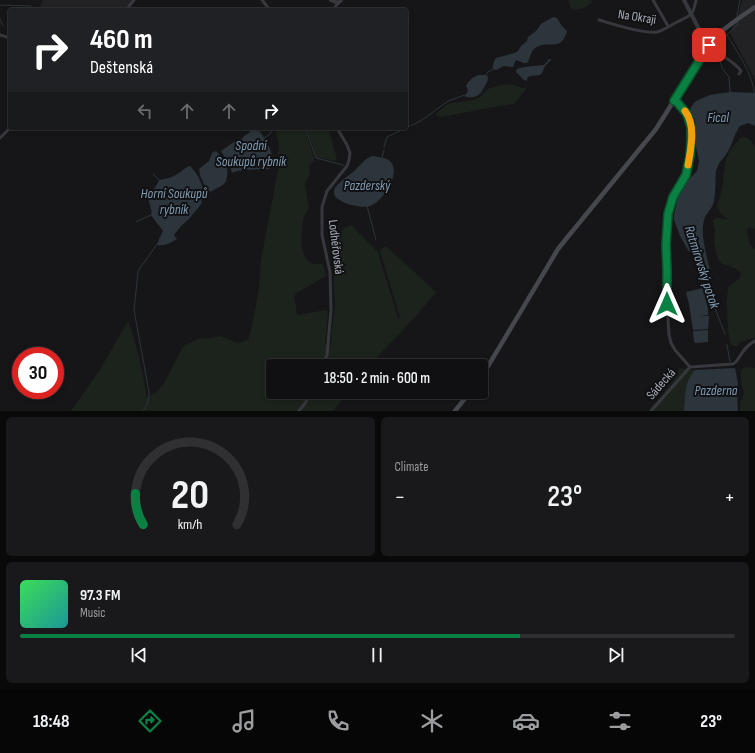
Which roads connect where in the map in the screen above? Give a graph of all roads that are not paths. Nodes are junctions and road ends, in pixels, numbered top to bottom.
1 (134, 0) edge
2 (262, 0) edge
3 (331, 0) edge
4 (653, 0) edge
5 (684, 0) edge
6 (696, 0) edge
7 (339, 2) edge
8 (755, 7) edge
9 (128, 8) edge
10 (268, 8) edge
11 (691, 15) junction
12 (599, 20) dead end
13 (668, 26) junction
14 (709, 45) junction
15 (739, 74) dead end
16 (674, 101) junction
17 (8, 130) edge
18 (338, 130) edge
19 (0, 138) edge
20 (755, 341) edge
21 (325, 359) edge
22 (488, 366) edge
23 (690, 367) junction
24 (307, 399) edge
25 (464, 399) edge
26 (299, 411) edge
27 (455, 411) edge
28 (651, 411) edge

1 - 9 street
2 - 10 street
3 - 7 street
4 - 13 street
5 - 11 street
6 - 11 street
8 - 14 main road
11 - 13 street, Na Okraji
11 - 14 street
12 - 13 street, Na Okraji
14 - 15 street
14 - 16 main road
16 - 22 main road
16 - 23 street, Sádecká
17 - 19 street
18 - 21 street, Lodhéřovská
20 - 23 street
23 - 28 street, Sádecká
24 - 26 street
25 - 27 main road

